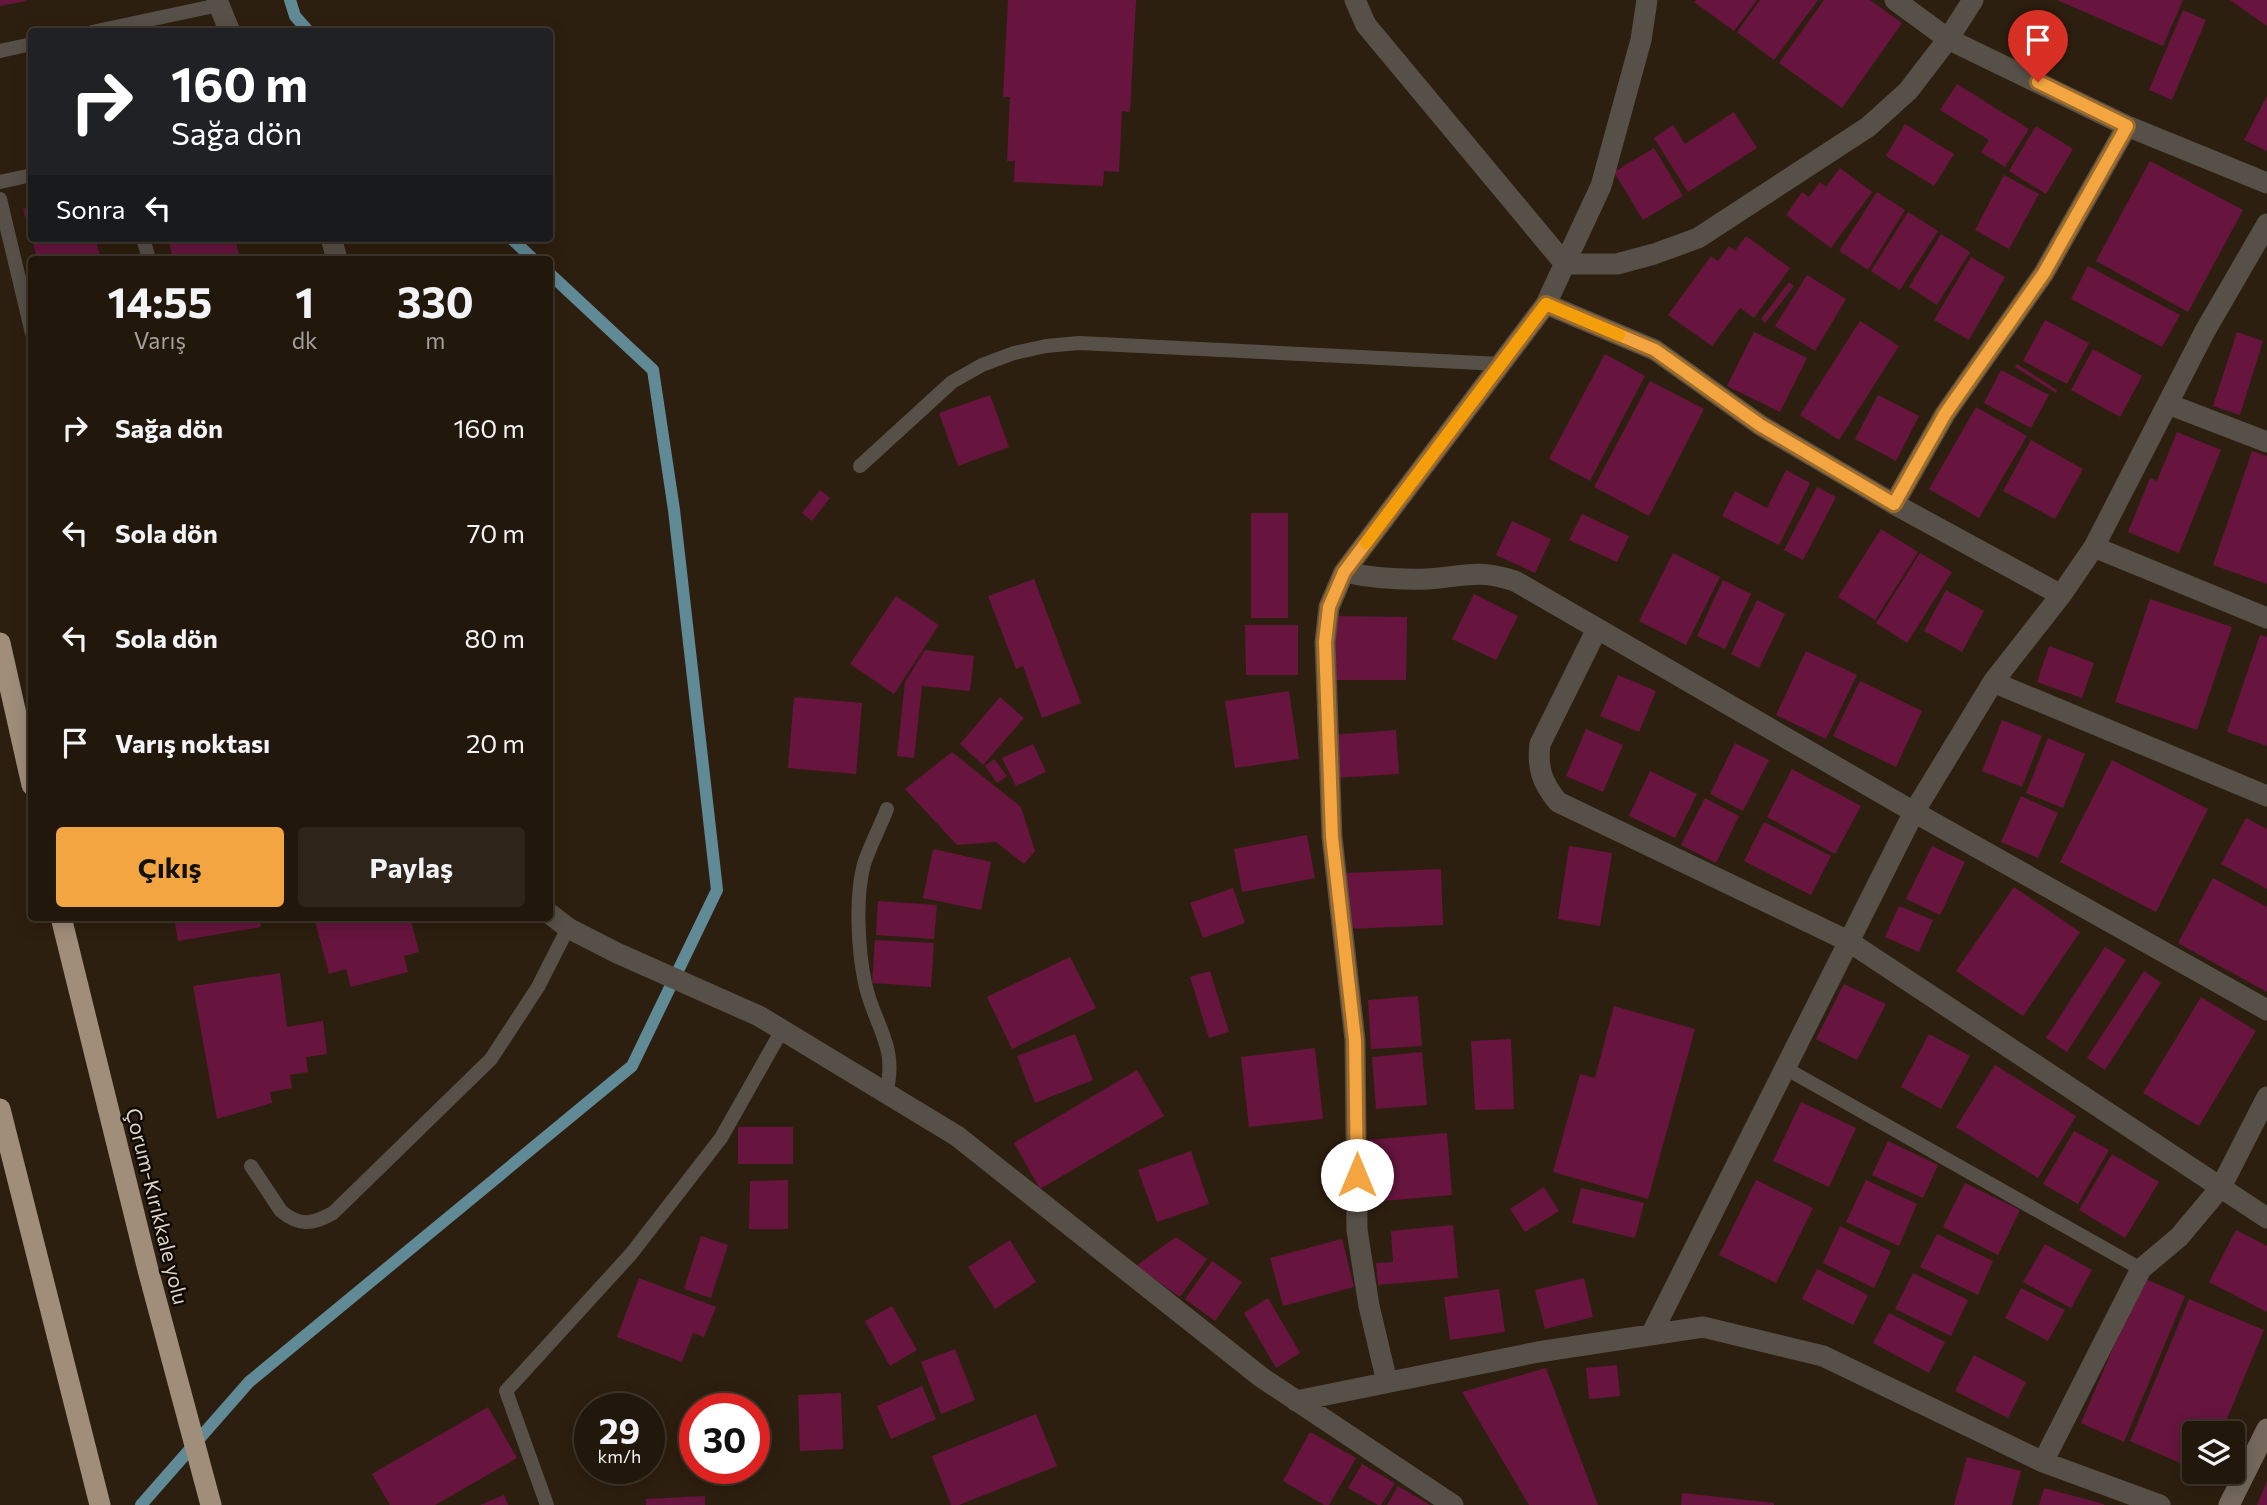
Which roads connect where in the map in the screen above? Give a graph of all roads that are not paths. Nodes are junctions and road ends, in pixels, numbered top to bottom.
1 (1355, 0) edge
2 (1647, 0) edge
3 (1895, 0) edge
4 (1973, 0) edge
5 (218, 2) edge
6 (109, 28) edge
7 (228, 28) edge
8 (1948, 39) junction
9 (28, 45) edge
10 (0, 51) edge
11 (2127, 126) junction
12 (28, 177) edge
13 (0, 182) edge
14 (2267, 183) edge
15 (0, 198) edge
16 (2267, 224) edge
17 (1565, 264) junction
18 (1546, 304) junction
19 (28, 315) edge
20 (1501, 364) junction
21 (2168, 404) junction
22 (2267, 442) edge
23 (860, 466) dead end
24 (1894, 504) junction
25 (2095, 547) junction
26 (1344, 572) junction
27 (2061, 595) junction
28 (2267, 618) edge
29 (1597, 629) junction
30 (0, 643) edge
31 (1993, 682) junction
32 (28, 767) edge
33 (2267, 796) edge
34 (887, 809) dead end
35 (1914, 812) junction
36 (553, 916) edge
37 (62, 921) edge
38 (568, 928) junction
39 (1848, 941) junction
40 (2267, 1010) edge
41 (782, 1030) junction
42 (1785, 1068) junction
43 (886, 1092) junction
44 (2267, 1097) edge
45 (0, 1110) edge
46 (251, 1167) dead end
47 (2221, 1187) junction
48 (2267, 1218) edge
49 (2141, 1269) junction
50 (1651, 1335) junction
51 (1387, 1382) junction
52 (1296, 1401) junction
53 (2267, 1429) edge
54 (2043, 1462) junction
55 (100, 1505) edge
56 (211, 1505) edge
57 (547, 1505) edge
58 (1454, 1505) edge
59 (2160, 1505) edge
60 (2229, 1505) edge

1 - 17 street
2 - 17 street
3 - 8 street
4 - 8 street
5 - 6 lane
5 - 7 street
8 - 11 street
8 - 17 street
9 - 10 lane
11 - 14 street
11 - 24 street
12 - 13 lane
15 - 19 lane
16 - 21 street
17 - 18 street
18 - 20 street
18 - 24 street
20 - 23 lane
20 - 26 street
21 - 22 street
21 - 25 street
24 - 27 street
25 - 27 street
25 - 28 street
26 - 29 street
26 - 51 street
27 - 31 street
29 - 35 street
29 - 39 street
30 - 32 highway
31 - 33 street
31 - 35 street
34 - 43 lane
35 - 39 street
35 - 40 street
36 - 38 street
37 - 56 highway, Çorum-Kırıkkale yolu
38 - 41 street
38 - 46 lane
39 - 42 street
39 - 47 street
41 - 43 street
41 - 57 lane
42 - 49 lane
42 - 50 street
43 - 52 street
44 - 47 street
45 - 55 highway
47 - 48 street
47 - 49 street
49 - 54 street
50 - 51 street
50 - 54 street
51 - 52 street
52 - 58 street
53 - 60 main road
54 - 59 street

